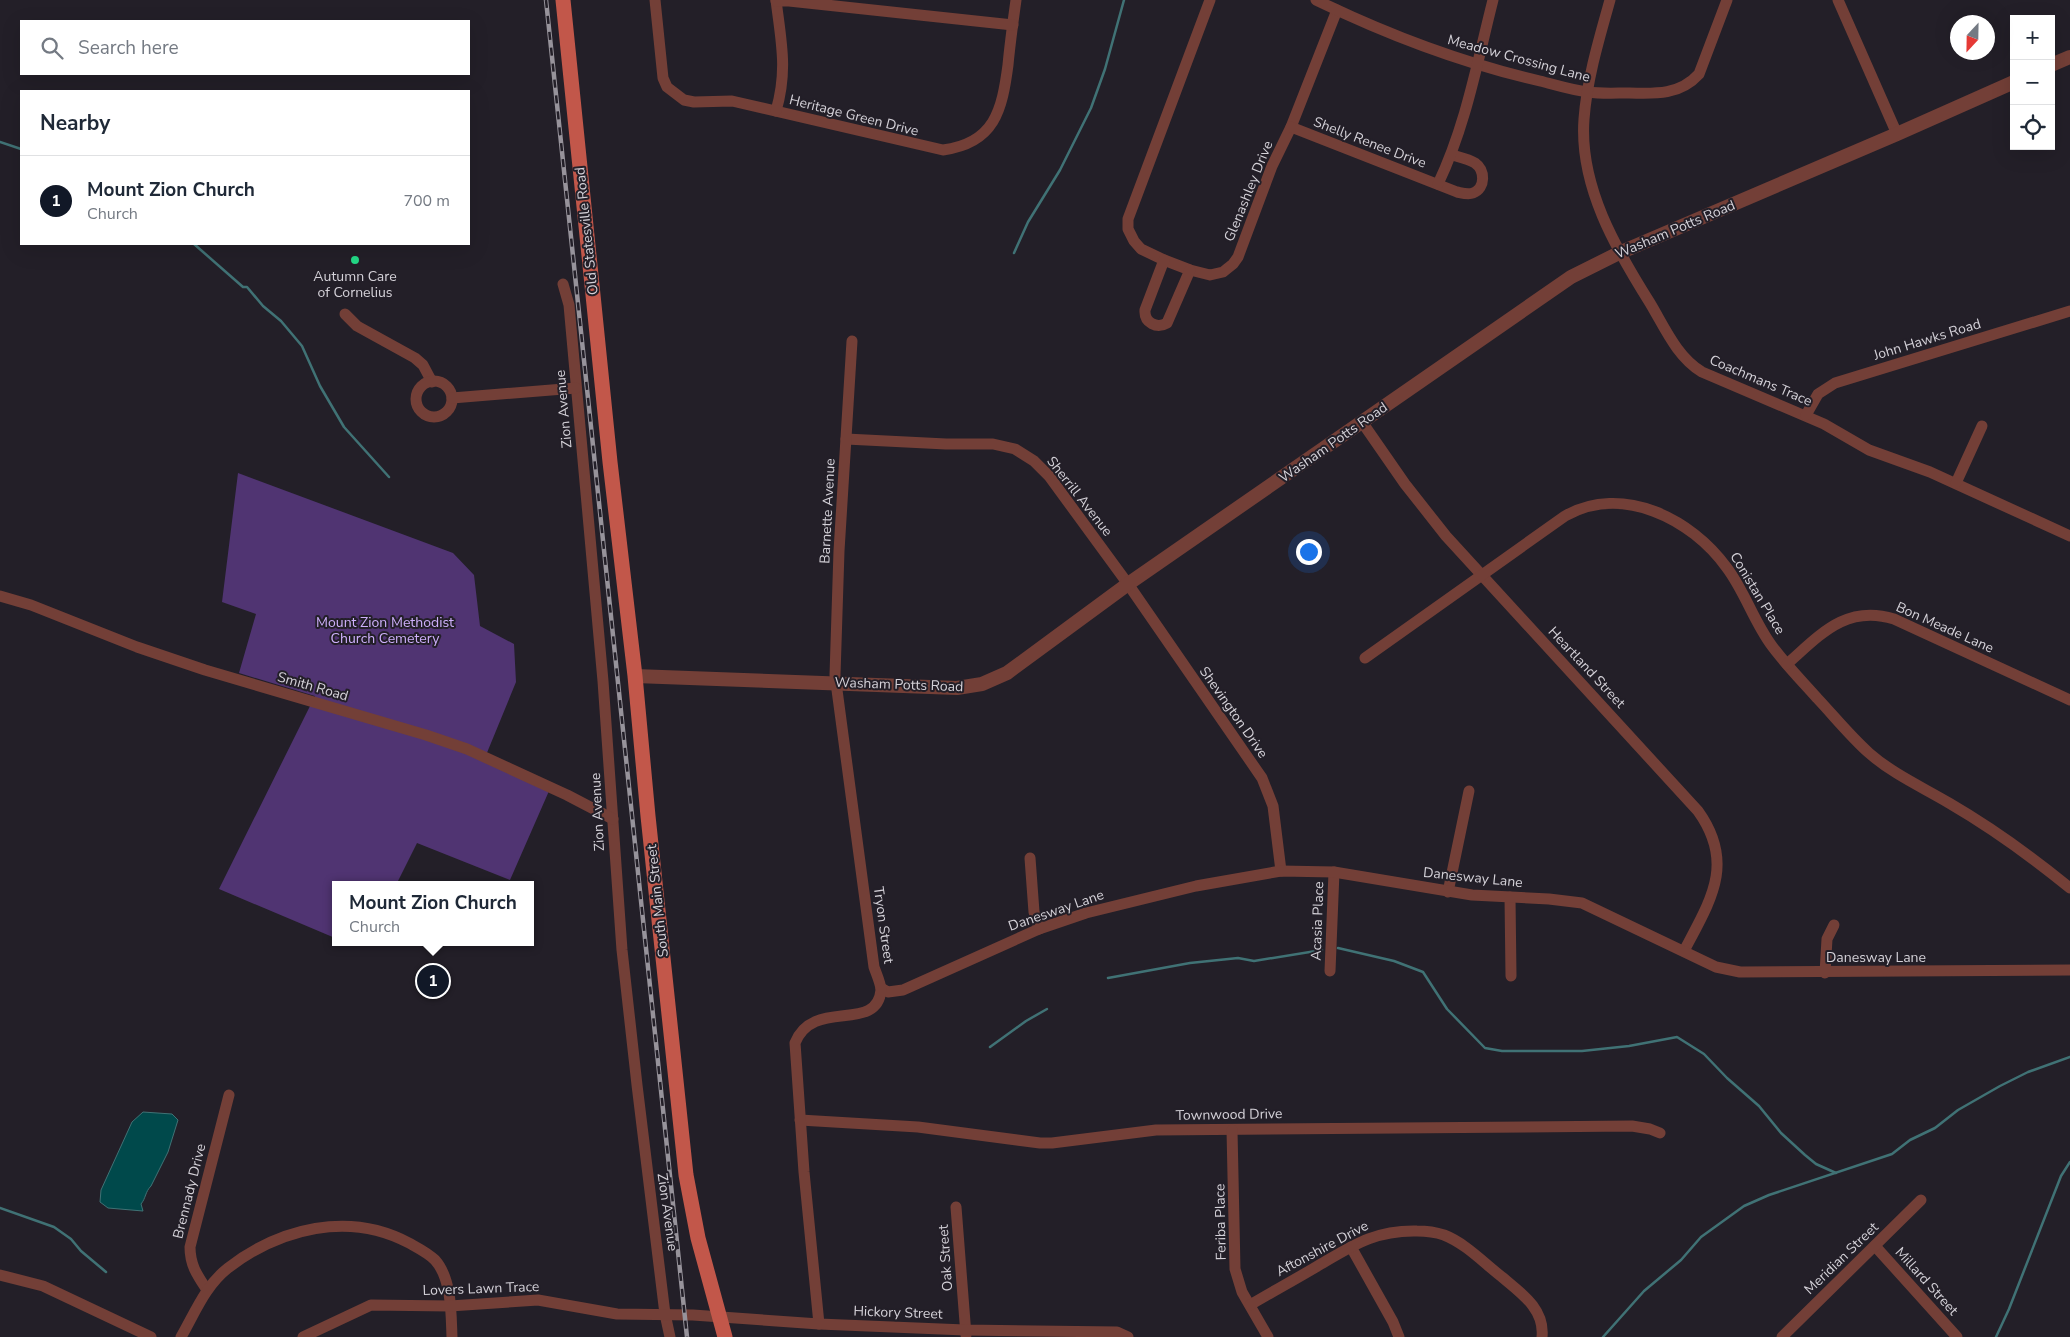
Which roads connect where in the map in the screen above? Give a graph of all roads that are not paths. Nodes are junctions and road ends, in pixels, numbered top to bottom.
1 (563, 0) edge
2 (655, 0) edge
3 (776, 0) edge
4 (1016, 0) edge
5 (1210, 0) edge
6 (1316, 0) edge
7 (1493, 0) edge
8 (1610, 0) edge
9 (1727, 0) edge
10 (1838, 0) edge
11 (1337, 10) junction
12 (1013, 25) junction
13 (2070, 57) edge
14 (2055, 64) edge
15 (1478, 65) junction
16 (2010, 84) edge
17 (1588, 92) junction
18 (776, 111) junction
19 (1291, 127) junction
20 (1897, 134) junction
21 (1452, 155) junction
22 (1438, 184) junction
23 (1619, 253) junction
24 (1164, 260) junction
25 (1190, 270) junction
26 (563, 284) dead end
27 (2070, 311) edge
28 (345, 314) dead end
29 (852, 341) dead end
30 (432, 382) junction
31 (576, 388) junction
32 (452, 398) junction
33 (1806, 416) junction
34 (1362, 422) junction
35 (1982, 426) dead end
36 (846, 439) junction
37 (610, 462) joint
38 (1956, 484) junction
39 (2070, 536) edge
40 (1482, 575) junction
41 (1128, 584) junction
42 (0, 596) edge
43 (1365, 658) dead end
44 (1787, 664) junction
45 (635, 676) junction
46 (837, 683) junction
47 (2070, 700) edge
48 (1469, 791) dead end
49 (613, 819) junction
50 (1030, 858) dead end
51 (1281, 870) junction
52 (1334, 872) junction
53 (2070, 888) edge
54 (1448, 892) junction
55 (1510, 897) junction
56 (1834, 925) dead end
57 (1039, 929) junction
58 (1684, 951) junction
59 (2070, 970) edge
60 (1330, 971) dead end
61 (1825, 972) junction
62 (1511, 976) dead end
63 (881, 988) junction
64 (229, 1095) dead end
65 (800, 1120) junction
66 (1232, 1130) junction
67 (1660, 1133) dead end
68 (1921, 1200) dead end
69 (956, 1207) dead end
70 (1875, 1246) junction
71 (1351, 1247) junction
72 (0, 1275) edge
73 (208, 1290) junction
74 (1250, 1305) junction
75 (450, 1306) junction
76 (665, 1314) junction
77 (720, 1318) junction
78 (819, 1324) junction
79 (966, 1333) edge
80 (151, 1337) edge
81 (181, 1337) edge
82 (303, 1337) edge
83 (452, 1337) edge
84 (670, 1337) edge
85 (725, 1337) edge
86 (1128, 1337) edge
87 (1268, 1337) edge
88 (1399, 1337) edge
89 (1542, 1337) edge
90 (1782, 1337) edge
91 (1957, 1337) edge

1 - 37 main road, Old Statesville Road
2 - 18 street, Heritage Green Drive
3 - 12 street
3 - 18 street
4 - 12 street, Heritage Green Drive
5 - 24 street, Glenashley Drive
6 - 11 street, Meadow Crossing Lane
7 - 15 street
8 - 17 street, Coachmans Trace
9 - 17 street, Meadow Crossing Lane
10 - 20 street
11 - 15 street, Meadow Crossing Lane
11 - 19 street, Glenashley Drive
12 - 18 street, Heritage Green Drive
13 - 14 street
15 - 17 street, Meadow Crossing Lane
15 - 21 street
16 - 20 street, Washam Potts Road
17 - 23 street, Coachmans Trace
19 - 22 street, Shelly Renee Drive
19 - 25 street, Glenashley Drive
20 - 23 street, Washam Potts Road
21 - 22 street
21 - 22 street
23 - 33 street, Coachmans Trace
23 - 34 street, Washam Potts Road
24 - 25 street, Glenashley Drive
24 - 25 street
26 - 31 street, Zion Avenue
27 - 33 street, John Hawks Road
28 - 30 street
29 - 36 street, Barnette Avenue
30 - 32 street
30 - 32 street
31 - 32 street
31 - 49 street, Zion Avenue
33 - 38 street, Coachmans Trace
34 - 40 street, Heartland Street
34 - 41 street, Washam Potts Road
35 - 38 street
36 - 41 street, Sherrill Avenue
36 - 46 street, Barnette Avenue
37 - 45 main road, South Main Street
38 - 39 street, Coachmans Trace
40 - 43 street, Conistan Place
40 - 44 street, Conistan Place
40 - 58 street, Heartland Street
41 - 46 street, Washam Potts Road
41 - 51 street, Shevington Drive
42 - 49 street, Smith Road
44 - 47 street, Bon Meade Lane
44 - 53 street, Conistan Place
45 - 46 street, Washam Potts Road
45 - 77 main road, South Main Street
46 - 63 street, Tryon Street
48 - 54 street
49 - 76 street, Zion Avenue
50 - 57 street
51 - 52 street, Danesway Lane
51 - 57 street, Danesway Lane
52 - 54 street, Danesway Lane
52 - 60 street, Acasia Place
54 - 55 street, Danesway Lane
55 - 58 street, Danesway Lane
55 - 62 street
56 - 61 street
57 - 63 street, Danesway Lane
58 - 61 street, Danesway Lane
59 - 61 street, Danesway Lane
63 - 65 street
64 - 73 street, Brennady Drive
65 - 66 street, Townwood Drive
65 - 78 street
66 - 67 street, Townwood Drive
66 - 74 street, Feriba Place
68 - 70 street, Meridian Street
69 - 79 street, Oak Street
70 - 90 street, Meridian Street
70 - 91 street, Millard Street
71 - 74 street, Aftonshire Drive
71 - 88 street
71 - 89 street, Aftonshire Drive
72 - 80 street
73 - 75 street
73 - 81 street
74 - 87 street, Feriba Place
75 - 76 street, Lovers Lawn Trace
75 - 82 street, Lovers Lawn Trace
75 - 83 street
76 - 77 street, Hickory Street
76 - 84 street, Zion Avenue
77 - 78 street, Hickory Street
77 - 85 main road, South Main Street
78 - 79 street, Hickory Street
79 - 86 street, Hickory Street

